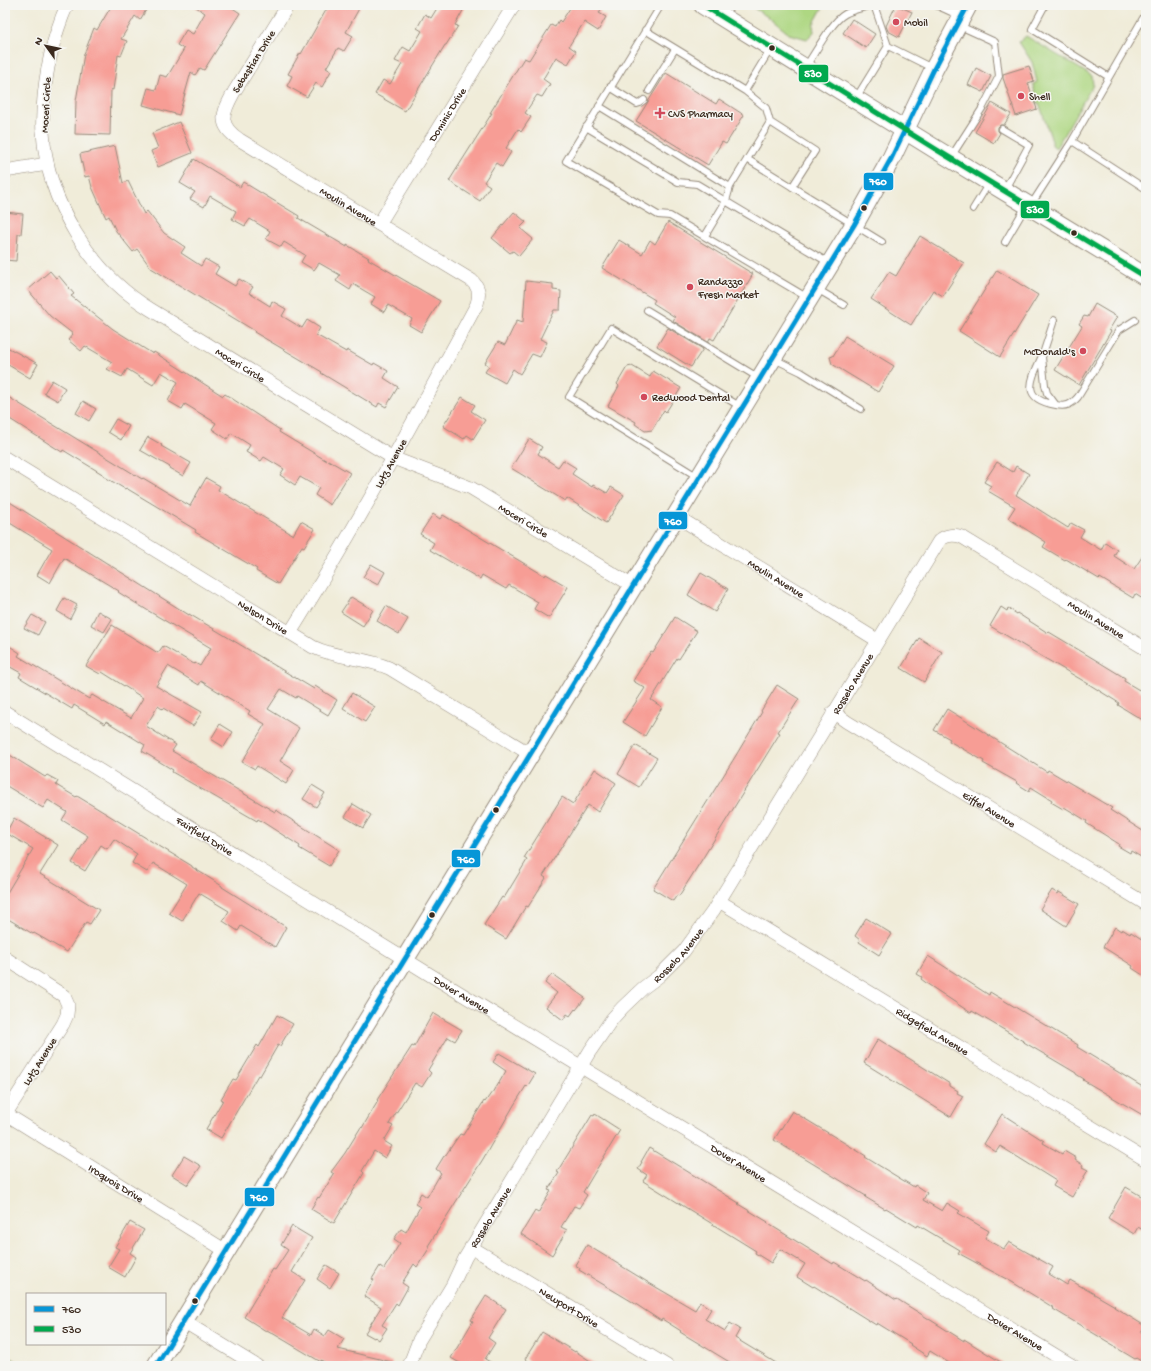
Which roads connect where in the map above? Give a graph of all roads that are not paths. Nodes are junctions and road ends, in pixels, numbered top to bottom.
1 (67, 5) edge
2 (288, 5) edge
3 (514, 5) edge
4 (661, 5) edge
5 (703, 5) edge
6 (873, 5) edge
7 (936, 5) edge
8 (1044, 5) edge
9 (1146, 13) edge
10 (962, 16) edge
11 (646, 30) junction
12 (888, 46) junction
13 (772, 47) junction
14 (675, 49) junction
15 (805, 68) junction
16 (934, 69) junction
17 (1109, 77) junction
18 (610, 87) junction
19 (649, 91) dead end
20 (745, 91) junction
21 (856, 99) junction
22 (644, 100) dead end
23 (599, 106) junction
24 (223, 120) joint
25 (770, 122) junction
26 (586, 127) junction
27 (1002, 129) dead end
28 (905, 130) junction
29 (1072, 141) junction
30 (951, 158) junction
31 (747, 159) junction
32 (47, 164) junction
33 (5, 171) edge
34 (730, 186) junction
35 (997, 186) junction
36 (792, 187) junction
37 (1146, 189) edge
38 (726, 201) junction
39 (1028, 205) junction
40 (973, 209) dead end
41 (379, 224) junction
42 (854, 225) junction
43 (705, 236) junction
44 (882, 242) dead end
45 (1004, 242) dead end
46 (831, 264) junction
47 (1146, 277) edge
48 (478, 289) joint
49 (813, 293) junction
50 (844, 305) dead end
51 (647, 310) dead end
52 (1054, 320) dead end
53 (1135, 320) dead end
54 (1042, 357) junction
55 (773, 358) junction
56 (760, 379) junction
57 (1056, 405) junction
58 (742, 407) junction
59 (862, 409) dead end
60 (5, 458) edge
61 (393, 458) junction
62 (700, 477) junction
63 (676, 516) junction
64 (942, 538) joint
65 (633, 586) junction
66 (290, 633) junction
67 (877, 640) junction
68 (1146, 649) edge
69 (5, 712) edge
70 (833, 712) junction
71 (530, 754) junction
72 (719, 901) junction
73 (1146, 904) edge
74 (5, 958) edge
75 (405, 958) junction
76 (581, 1066) junction
77 (6, 1115) edge
78 (1146, 1160) edge
79 (471, 1247) junction
80 (226, 1251) junction
81 (183, 1321) junction
82 (156, 1366) edge
83 (257, 1366) edge
84 (408, 1366) edge
85 (667, 1366) edge
86 (1073, 1366) edge

1 - 32 street, Moceri Circle
2 - 24 street, Sebastian Drive
3 - 41 street, Dominic Drive
4 - 11 lane
5 - 13 main road
6 - 12 lane
6 - 15 lane
7 - 10 lane
8 - 17 lane
9 - 17 lane
10 - 16 main road
10 - 30 lane
11 - 14 lane
11 - 18 lane
12 - 16 lane
12 - 21 lane
13 - 15 main road
13 - 20 lane
14 - 19 lane
14 - 20 lane
15 - 21 main road
16 - 28 main road
17 - 29 lane
18 - 22 lane
18 - 23 lane
20 - 25 lane
21 - 28 main road
23 - 26 lane
23 - 34 lane
24 - 41 street, Moulin Avenue
25 - 31 lane
25 - 36 lane
26 - 38 lane
26 - 43 lane
27 - 35 lane
28 - 30 main road
28 - 42 main road
29 - 37 lane
29 - 39 lane
30 - 35 main road
31 - 34 lane
31 - 36 lane
32 - 33 street
32 - 61 street, Moceri Circle
34 - 38 lane
35 - 39 main road
35 - 40 lane
36 - 42 lane
38 - 43 lane
38 - 46 lane
39 - 45 lane
39 - 47 main road
41 - 48 street, Moulin Avenue
42 - 44 lane
42 - 46 main road
43 - 49 lane
46 - 49 main road
48 - 61 street, Lutz Avenue
49 - 50 lane
49 - 55 main road
51 - 56 lane
52 - 54 lane
53 - 57 lane
54 - 57 lane
54 - 57 lane
55 - 56 main road
55 - 59 lane
56 - 58 main road
58 - 62 main road
58 - 62 lane
60 - 66 street, Nelson Drive
61 - 65 street, Moceri Circle
61 - 66 street, Lutz Avenue
62 - 63 main road
63 - 65 main road
63 - 67 street, Moulin Avenue
64 - 67 street, Rosselo Avenue
64 - 68 street, Moulin Avenue
65 - 71 main road
66 - 71 street, Nelson Drive
67 - 70 street, Rosselo Avenue
69 - 75 street, Fairfield Drive
70 - 72 street, Rosselo Avenue
70 - 73 street, Eiffel Avenue
71 - 75 main road
72 - 76 street, Rosselo Avenue
72 - 78 street, Ridgefield Avenue
74 - 77 street, Lutz Avenue
75 - 76 street, Dover Avenue
75 - 80 main road
76 - 79 street, Rosselo Avenue
76 - 86 street, Dover Avenue
77 - 80 street, Iroquois Drive
79 - 84 street, Rosselo Avenue
79 - 85 street, Newport Drive
80 - 81 main road
81 - 82 main road
81 - 83 street

